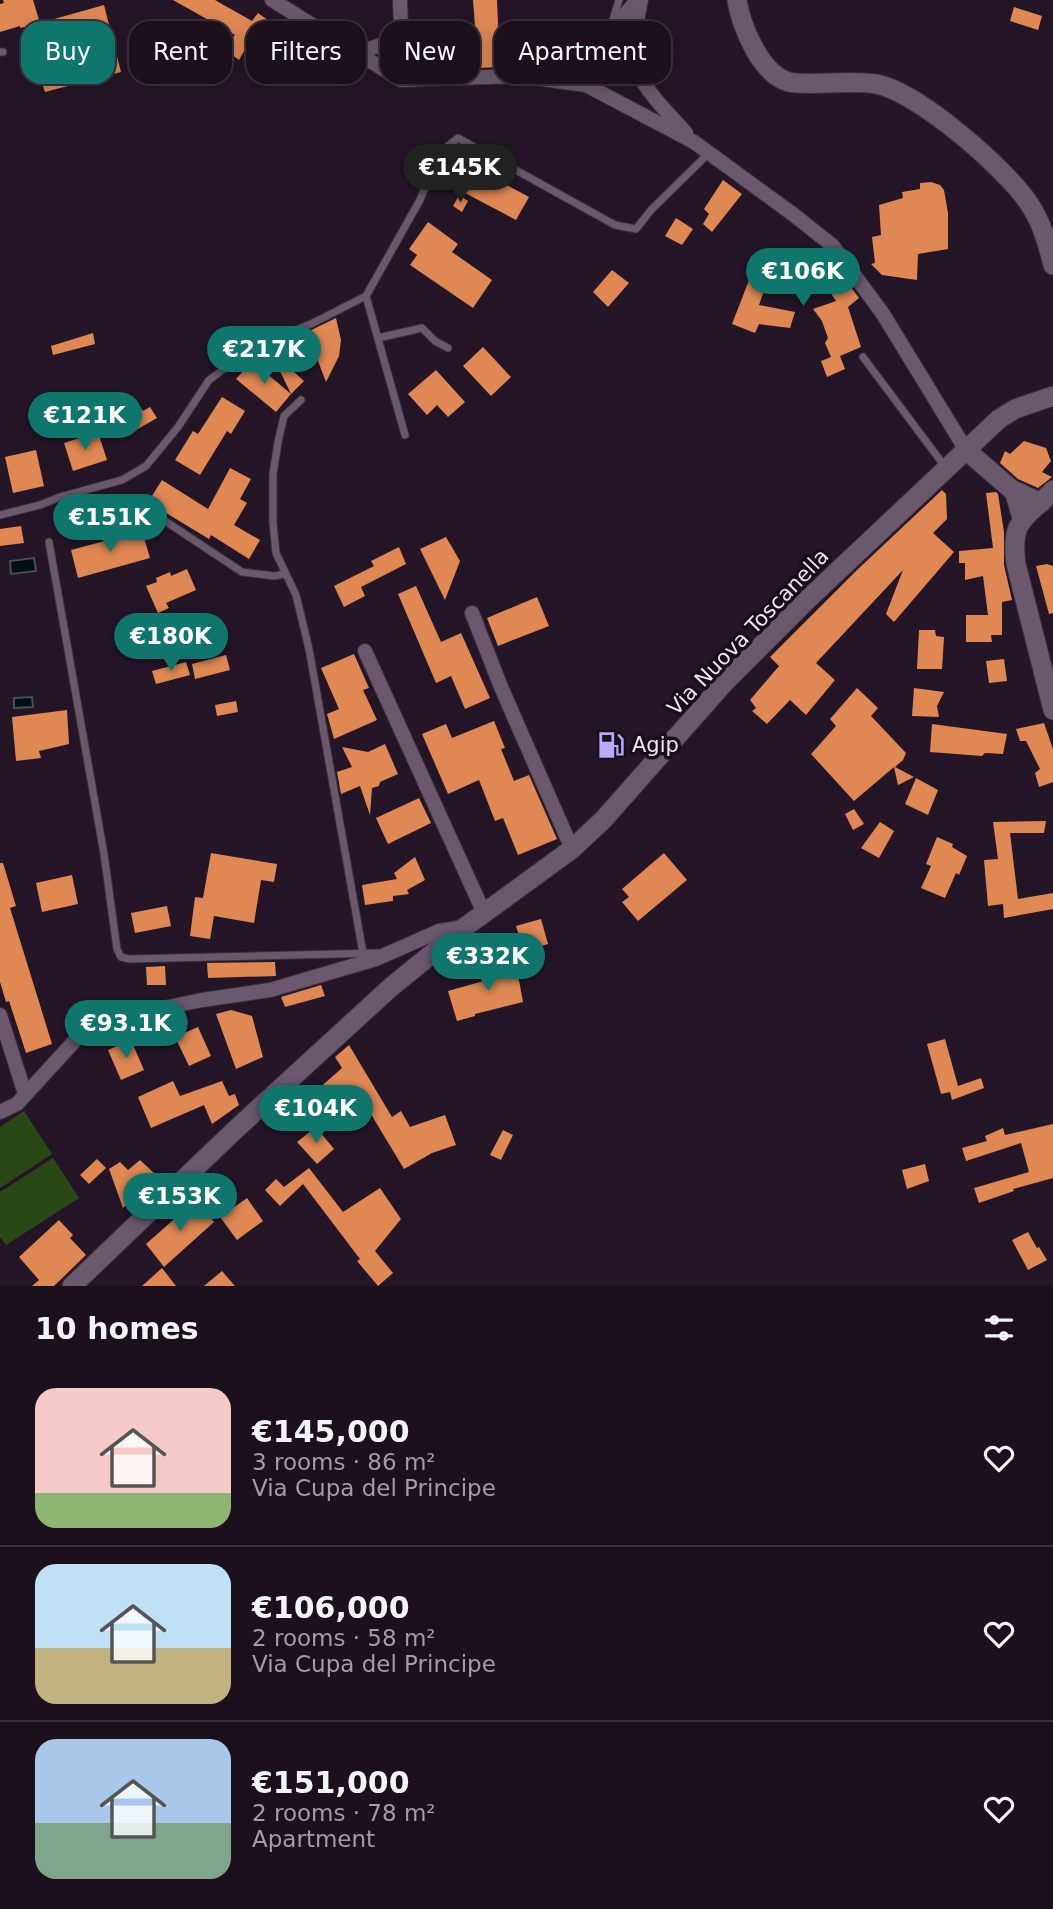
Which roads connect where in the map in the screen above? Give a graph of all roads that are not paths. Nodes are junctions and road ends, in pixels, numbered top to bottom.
1 (272, 0) edge
2 (400, 0) edge
3 (619, 0) edge
4 (639, 0) edge
5 (737, 0) edge
6 (307, 21) edge
7 (400, 21) edge
8 (613, 21) edge
9 (616, 21) edge
10 (636, 21) edge
11 (579, 84) edge
12 (646, 84) edge
13 (586, 85) joint
14 (655, 99) junction
15 (641, 112) junction
16 (694, 142) junction
17 (709, 153) junction
18 (1053, 265) edge
19 (366, 296) junction
20 (377, 338) junction
21 (448, 348) dead end
22 (863, 357) dead end
23 (1053, 396) edge
24 (301, 400) dead end
25 (405, 435) dead end
26 (967, 450) junction
27 (947, 469) junction
28 (1011, 489) junction
29 (1047, 496) edge
30 (141, 505) dead end
31 (0, 515) edge
32 (1020, 520) junction
33 (49, 542) dead end
34 (285, 574) junction
35 (472, 613) dead end
36 (365, 651) dead end
37 (1053, 710) edge
38 (572, 849) junction
39 (484, 913) junction
40 (465, 927) junction
41 (363, 953) junction
42 (387, 954) junction
43 (0, 1015) edge
44 (25, 1094) junction
45 (0, 1112) edge
46 (72, 1286) edge

1 - 6 street
2 - 7 street
3 - 8 lane
4 - 9 street
4 - 10 street
5 - 18 main road
11 - 13 street
12 - 14 street
13 - 15 street
14 - 15 street
14 - 16 street
15 - 16 street
16 - 17 street
17 - 19 lane
17 - 26 street
19 - 20 lane
19 - 31 lane
20 - 21 lane
20 - 25 lane
22 - 27 lane
23 - 26 main road, Via Nuova Toscanella
24 - 34 lane
26 - 27 main road, Via Nuova Toscanella
26 - 28 main road
27 - 38 main road, Via Nuova Toscanella
28 - 29 main road
28 - 32 street
29 - 32 main road
30 - 34 lane
32 - 37 main road
33 - 41 lane
34 - 41 lane
35 - 38 street
36 - 39 street
38 - 39 main road, Via Nuova Toscanella
39 - 40 main road, Via Nuova Toscanella
40 - 42 street
40 - 46 main road, Via Nuova Toscanella
41 - 42 lane
42 - 44 street
43 - 44 street
44 - 45 street

